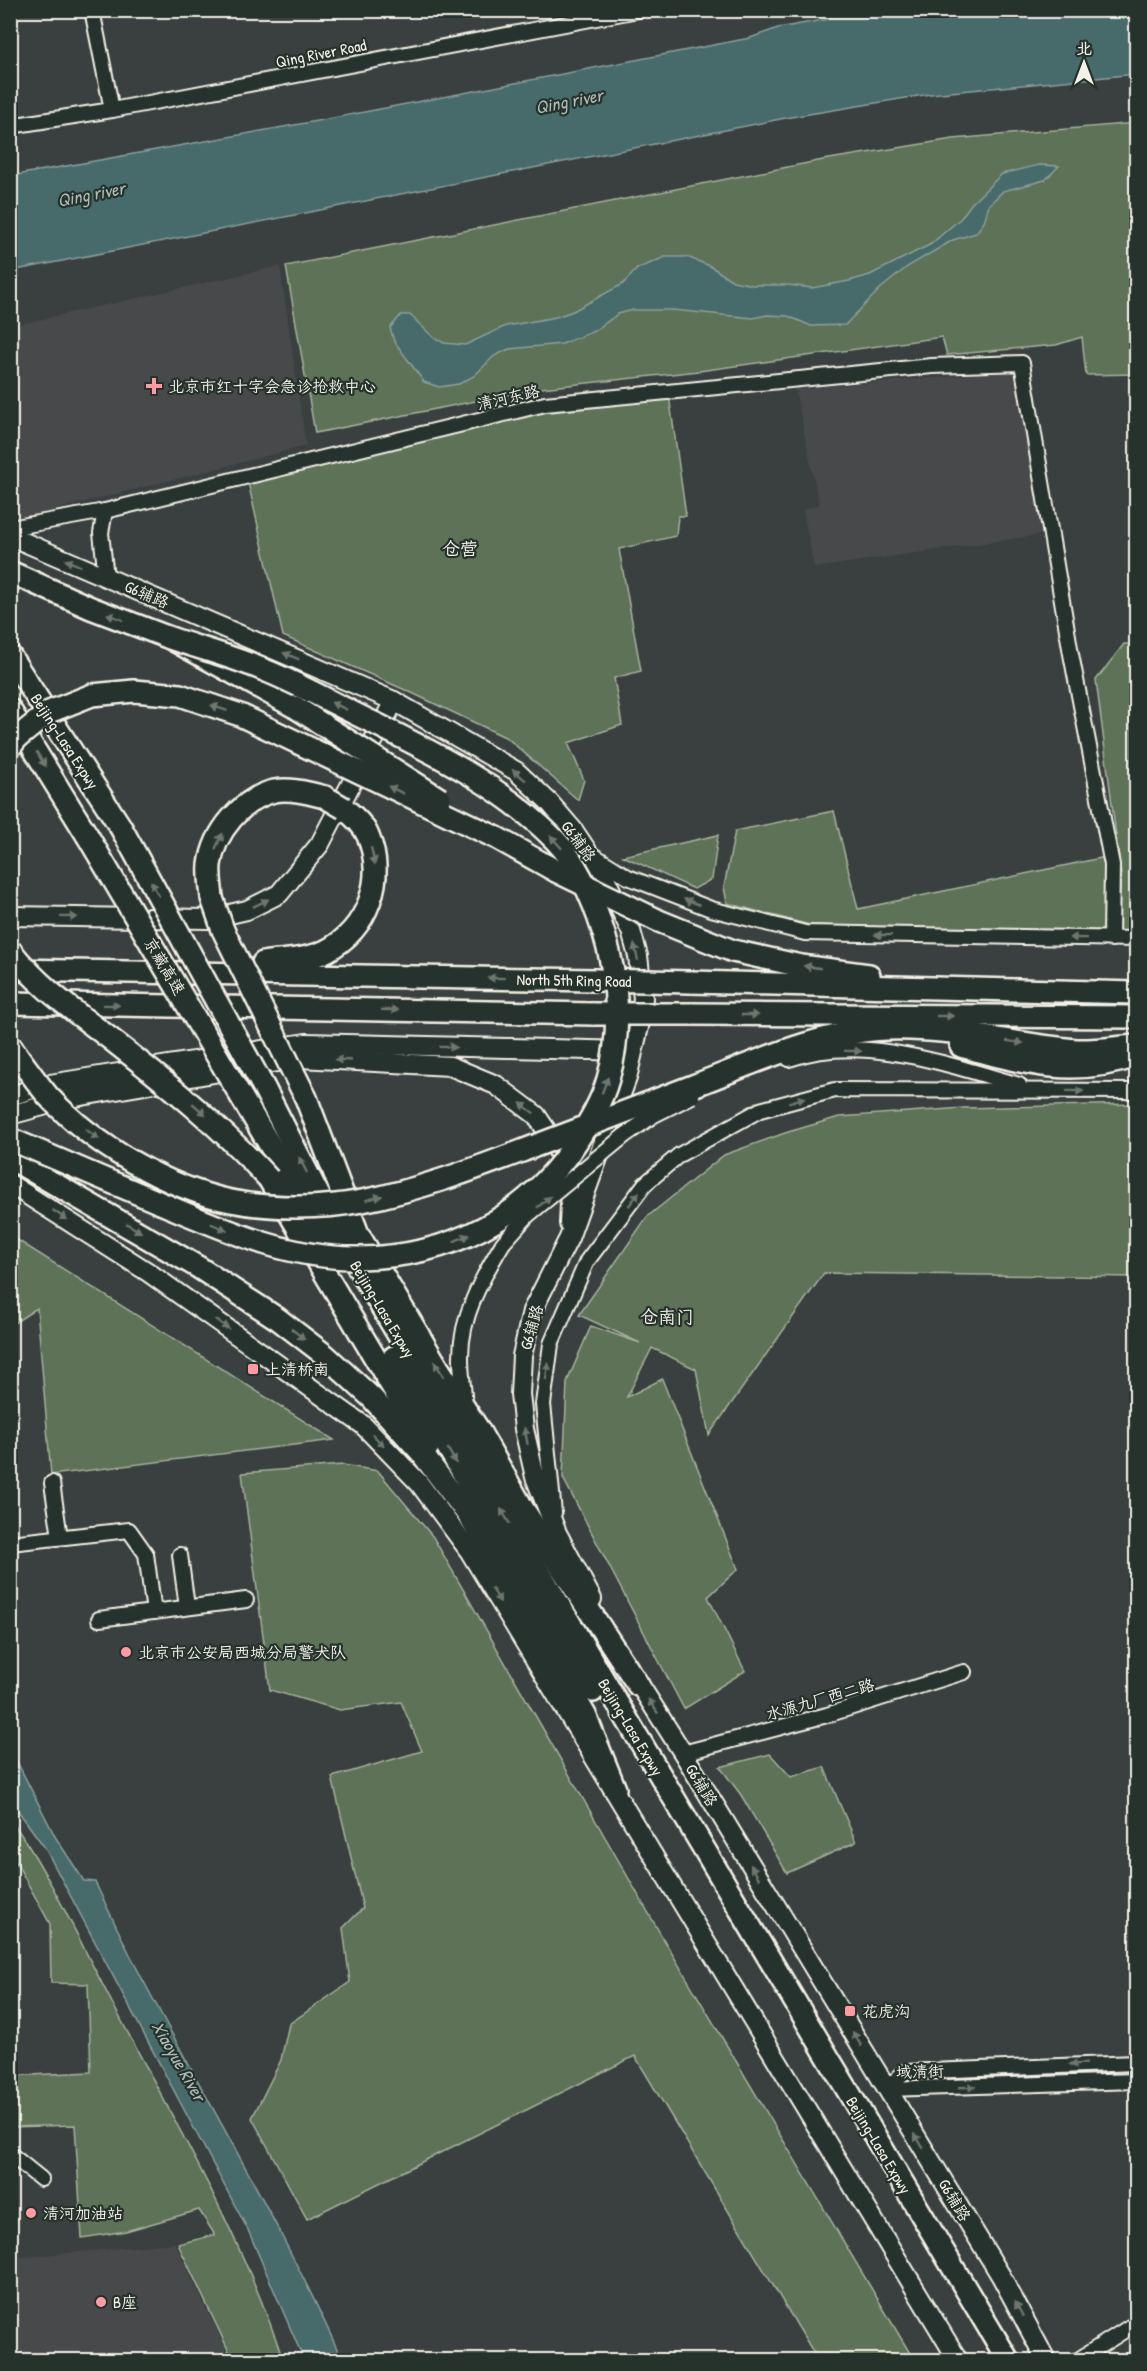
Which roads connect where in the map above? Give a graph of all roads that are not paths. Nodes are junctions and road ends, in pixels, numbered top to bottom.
1 (93, 10) edge
2 (638, 10) edge
3 (112, 110) junction
4 (10, 126) edge
5 (105, 511) junction
6 (10, 528) edge
7 (10, 536) edge
8 (10, 573) edge
9 (106, 577) junction
10 (170, 638) junction
11 (10, 656) edge
12 (394, 701) junction
13 (10, 710) edge
14 (10, 747) edge
15 (120, 826) joint
16 (87, 835) joint
17 (497, 838) junction
18 (590, 853) junction
19 (10, 916) edge
20 (1111, 939) junction
21 (1137, 939) edge
22 (10, 950) edge
23 (10, 970) edge
24 (82, 970) junction
25 (974, 990) junction
26 (1137, 993) edge
27 (10, 1003) edge
28 (1137, 1017) edge
29 (844, 1035) junction
30 (10, 1045) edge
31 (1137, 1046) edge
32 (633, 1051) junction
33 (1137, 1056) edge
34 (264, 1088) joint
35 (695, 1089) junction
36 (1038, 1090) junction
37 (1137, 1091) edge
38 (10, 1096) edge
39 (242, 1098) joint
40 (10, 1115) edge
41 (10, 1139) edge
42 (10, 1158) edge
43 (10, 1184) edge
44 (569, 1238) junction
45 (466, 1411) junction
46 (52, 1483) dead end
47 (469, 1516) junction
48 (557, 1533) junction
49 (60, 1537) junction
50 (10, 1543) edge
51 (180, 1555) dead end
52 (246, 1599) dead end
53 (187, 1608) junction
54 (154, 1612) junction
55 (99, 1619) dead end
56 (964, 1672) dead end
57 (638, 1685) junction
58 (683, 1753) junction
59 (615, 1790) junction
60 (1137, 2062) edge
61 (1137, 2081) edge
62 (887, 2088) junction
63 (10, 2154) edge
64 (41, 2179) dead end
65 (1137, 2323) edge
66 (958, 2361) edge
67 (993, 2361) edge
68 (1008, 2361) edge
69 (1046, 2361) edge
70 (1078, 2361) edge

1 - 3 street
2 - 3 street, Qing River Road
3 - 4 street, Qing River Road
5 - 6 street, 清河东路
5 - 9 street
5 - 20 street, 清河东路
9 -> 7 main road, G6辅路
10 -> 8 highway
12 -> 9 main road, G6辅路
10 - 17 highway, bridge
41 -> 10 highway, bridge
11 - 15 highway, Beijing-Lasa Expwy
18 -> 12 main road, G6辅路
19 -> 12 main road
13 -> 16 highway, Beijing-Lasa Expwy
17 -> 14 highway, bridge
34 -> 15 highway, 京藏高速, bridge
16 - 39 highway, 京藏高速, bridge
25 -> 17 highway, bridge
20 -> 18 street
32 -> 18 main road, G6辅路
20 - 21 street
22 -> 47 highway, bridge
23 - 24 highway, North 5th Ring Road
25 -> 24 highway, North 5th Ring Road, bridge
45 -> 24 highway, bridge
25 - 26 highway, North 5th Ring Road
27 -> 28 highway, North 5th Ring Road, bridge
29 -> 31 highway
29 - 33 highway
29 - 35 highway
30 -> 35 highway, bridge
38 -> 32 main road
32 - 44 main road, G6辅路
68 -> 34 highway, Beijing-Lasa Expwy
35 -> 36 street
45 -> 35 street, bridge
36 -> 37 street
48 -> 36 street
39 -> 67 highway, Beijing-Lasa Expwy
44 -> 40 main road
42 -> 47 highway
43 -> 59 main road
48 -> 44 main road, G6辅路
45 - 57 highway
46 - 49 street
47 - 59 highway
48 - 57 main road, G6辅路
49 - 50 street
49 - 54 street
51 - 53 street
52 - 53 street
53 - 54 street
54 - 55 street
56 - 58 street, 水源九厂西二路
58 -> 57 main road, G6辅路
62 -> 58 main road, G6辅路
59 - 66 main road
60 -> 62 street, 域清街
62 -> 61 street, 域清街
69 -> 62 main road, G6辅路
63 - 64 street
65 - 70 street

